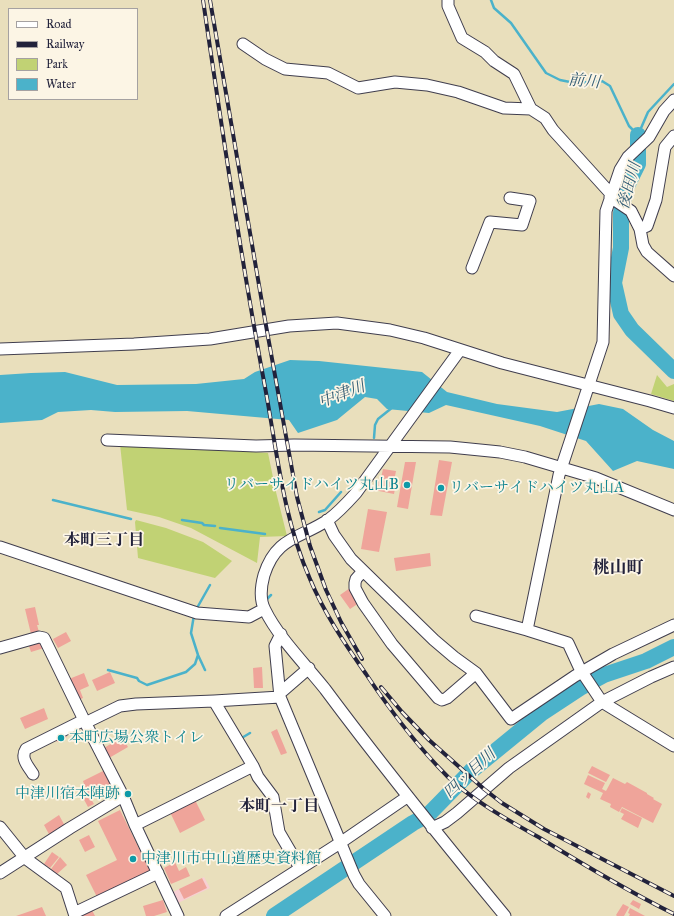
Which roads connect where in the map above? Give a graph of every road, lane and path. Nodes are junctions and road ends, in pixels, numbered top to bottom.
1 (448, 0) edge
2 (244, 44) dead end
3 (674, 100) edge
4 (531, 109) junction
5 (674, 136) edge
6 (612, 197) junction
7 (510, 198) dead end
8 (640, 229) junction
9 (472, 268) dead end
10 (674, 276) edge
11 (0, 349) edge
12 (460, 350) junction
13 (587, 389) junction
14 (674, 408) edge
15 (108, 440) dead end
16 (389, 447) junction
17 (562, 465) junction
18 (674, 510) edge
19 (327, 520) junction
20 (0, 547) edge
21 (363, 571) junction
22 (264, 609) junction
23 (476, 616) dead end
24 (674, 625) edge
25 (527, 630) junction
26 (280, 634) junction
27 (0, 648) edge
28 (674, 667) edge
29 (309, 668) junction
30 (476, 673) junction
31 (585, 675) junction
32 (280, 696) junction
33 (601, 700) junction
34 (214, 701) junction
35 (84, 722) junction
36 (674, 746) edge
37 (253, 766) junction
38 (33, 774) dead end
39 (123, 796) junction
40 (407, 797) junction
41 (135, 825) junction
42 (431, 826) junction
43 (0, 827) edge
44 (340, 843) junction
45 (25, 858) junction
46 (300, 868) junction
47 (0, 873) edge
48 (158, 873) junction
49 (74, 915) edge
50 (178, 916) edge
51 (226, 916) edge
52 (385, 916) edge
53 (505, 916) edge

1 - 4 street
2 - 4 street
3 - 6 street
4 - 6 street
5 - 8 street
6 - 8 street
6 - 13 street
7 - 9 street
8 - 10 street
11 - 12 street
12 - 13 street
12 - 16 street
13 - 14 street
13 - 17 street
15 - 16 street
16 - 17 street
16 - 19 street
17 - 18 street
17 - 25 street
19 - 21 street
19 - 22 street
20 - 22 street
21 - 30 street
21 - 30 street
22 - 26 street
23 - 25 street
24 - 31 street
25 - 31 street
26 - 29 street
26 - 32 street
27 - 35 street
28 - 33 street
29 - 32 street
29 - 40 street
30 - 31 street
31 - 33 street
32 - 34 street
32 - 44 street
33 - 36 street
33 - 42 street
34 - 35 street
34 - 37 street
35 - 38 street
35 - 39 street
37 - 41 street
37 - 46 street
39 - 41 street
39 - 45 street
40 - 42 street
40 - 44 street
41 - 48 street
42 - 53 street
43 - 45 street
44 - 46 street
44 - 52 street
45 - 47 street
45 - 49 street
46 - 51 street
48 - 49 street
48 - 50 street

